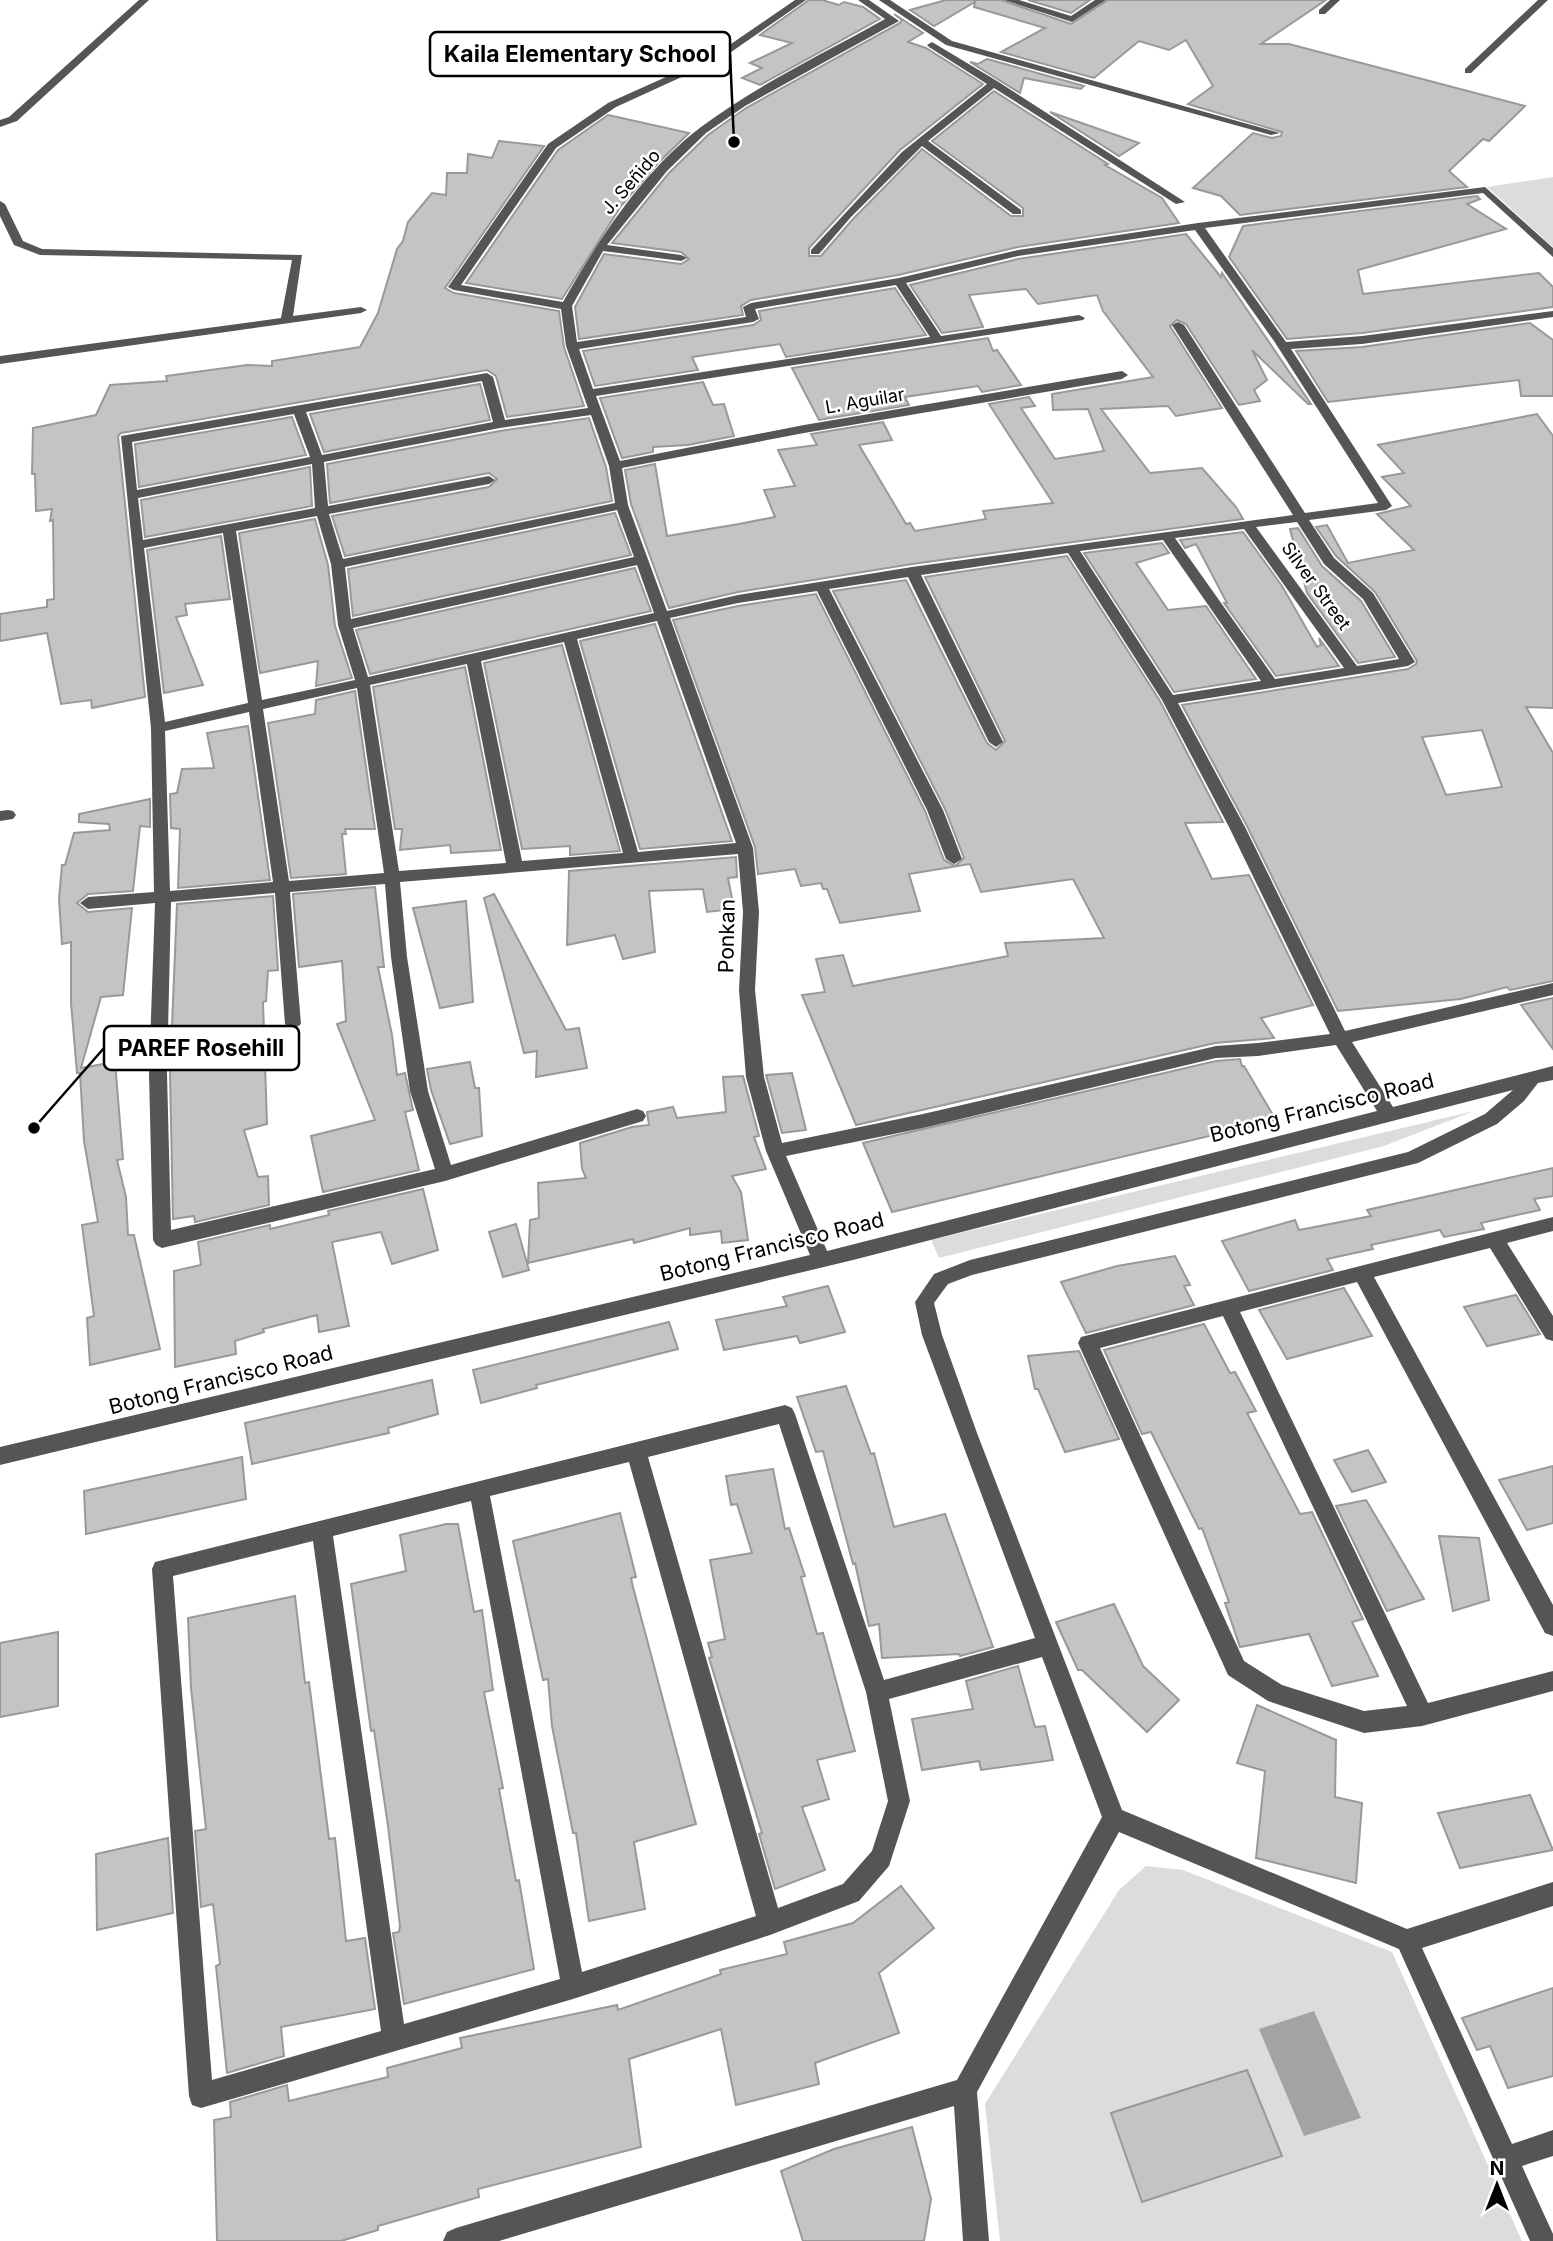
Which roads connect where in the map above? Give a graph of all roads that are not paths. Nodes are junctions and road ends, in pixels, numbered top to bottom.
1 (144, 0) edge
2 (801, 0) edge
3 (863, 0) edge
4 (884, 0) edge
5 (1009, 0) edge
6 (1101, 0) edge
7 (1335, 0) edge
8 (1543, 0) edge
9 (1322, 12) dead end
10 (891, 19) junction
11 (1468, 71) dead end
12 (994, 83) junction
13 (0, 124) edge
14 (1275, 133) dead end
15 (923, 142) junction
16 (1181, 202) dead end
17 (0, 204) edge
18 (1017, 212) dead end
19 (1198, 226) junction
20 (600, 247) junction
21 (816, 252) dead end
22 (1553, 254) edge
23 (681, 258) dead end
24 (899, 281) junction
25 (566, 306) junction
26 (361, 310) dead end
27 (1553, 314) edge
28 (1079, 318) dead end
29 (286, 320) junction
30 (1178, 325) dead end
31 (938, 340) junction
32 (572, 346) junction
33 (1282, 346) junction
34 (0, 359) edge
35 (1122, 374) dead end
36 (590, 393) junction
37 (299, 410) junction
38 (596, 411) junction
39 (499, 424) junction
40 (318, 460) junction
41 (615, 466) junction
42 (489, 480) dead end
43 (132, 495) junction
44 (622, 505) junction
45 (322, 511) junction
46 (1302, 517) junction
47 (1247, 524) junction
48 (229, 528) junction
49 (1166, 535) junction
50 (139, 545) junction
51 (1072, 548) junction
52 (641, 560) junction
53 (338, 565) junction
54 (912, 571) junction
55 (821, 586) junction
56 (661, 616) junction
57 (345, 625) junction
58 (569, 636) junction
59 (473, 658) junction
60 (1354, 670) junction
61 (363, 682) junction
62 (1271, 684) junction
63 (1169, 700) junction
64 (255, 707) junction
65 (158, 729) junction
66 (996, 742) dead end
67 (745, 848) junction
68 (632, 858) junction
69 (954, 859) dead end
70 (514, 867) junction
71 (392, 877) junction
72 (282, 887) junction
73 (163, 896) junction
74 (88, 903) dead end
75 (1553, 989) edge
76 (293, 1024) dead end
77 (1340, 1037) junction
78 (1543, 1075) edge
79 (1388, 1114) junction
80 (637, 1116) dead end
81 (775, 1152) junction
82 (445, 1174) junction
83 (1553, 1224) edge
84 (1495, 1238) junction
85 (821, 1258) junction
86 (1362, 1273) junction
87 (1228, 1307) junction
88 (1553, 1333) edge
89 (636, 1451) junction
90 (0, 1456) edge
91 (479, 1490) junction
92 (322, 1529) junction
93 (1553, 1626) edge
94 (1047, 1646) junction
95 (1553, 1681) edge
96 (877, 1692) junction
97 (1422, 1715) junction
98 (1114, 1818) junction
99 (1553, 1894) edge
100 (771, 1923) junction
101 (1406, 1941) junction
102 (573, 1987) junction
103 (394, 2038) junction
104 (965, 2090) junction
105 (1553, 2143) edge
106 (1505, 2159) junction
107 (456, 2241) edge
108 (976, 2241) edge
109 (1543, 2241) edge

1 - 13 street
2 - 25 street
3 - 10 street
4 - 14 street
5 - 6 street
7 - 9 street
8 - 11 street
10 - 12 street
10 - 20 street, J. Señido
12 - 15 street
12 - 16 street
15 - 18 street
15 - 21 street
17 - 29 street
19 - 22 street
19 - 24 street
19 - 33 street
20 - 23 street
20 - 25 street, J. Señido
24 - 31 street
24 - 32 street
25 - 32 street
26 - 29 street
27 - 33 street
28 - 31 street
29 - 34 street
30 - 46 street
31 - 36 street
32 - 36 street
33 - 46 street
35 - 41 street, L. Aguilar
36 - 38 street
37 - 39 street
37 - 40 street
37 - 43 street
38 - 39 street
38 - 41 street
39 - 40 street
40 - 43 street
40 - 45 street
41 - 44 street, Ponkan
42 - 45 street
43 - 50 street
44 - 52 street, Ponkan
44 - 53 street
45 - 48 street
45 - 53 street
46 - 47 street
46 - 60 street
47 - 49 street
47 - 60 street, Silver Street
48 - 50 street
48 - 64 street
49 - 51 street
49 - 62 street
50 - 65 street
51 - 54 street
51 - 63 street
52 - 56 street, Ponkan
52 - 57 street
53 - 57 street
54 - 55 street
54 - 66 street
55 - 56 street
55 - 69 street
56 - 58 street
56 - 67 street, Ponkan
57 - 61 street
58 - 59 street
58 - 68 street
59 - 61 street
59 - 70 street
60 - 62 street
61 - 64 street
61 - 71 street
62 - 63 street
63 - 77 street
64 - 65 street
64 - 72 street
65 - 73 street
67 - 68 street
67 - 81 street, Ponkan
68 - 70 street
70 - 71 street
71 - 72 street
71 - 82 street
72 - 73 street
72 - 76 street
73 - 74 street
73 - 82 street
75 - 77 street
77 - 79 street
77 - 81 street
78 - 79 street, Botong Francisco Road
78 - 94 street
79 - 85 street, Botong Francisco Road
80 - 82 street
81 - 85 street, Ponkan
83 - 84 street
84 - 86 street
84 - 88 street
85 - 90 street, Botong Francisco Road
86 - 87 street
86 - 93 street
87 - 97 street
87 - 97 street
89 - 91 street
89 - 96 street
89 - 100 street
91 - 92 street
91 - 102 street
92 - 103 street
92 - 103 street
94 - 96 street
94 - 98 street
95 - 97 street
96 - 100 street
98 - 101 street
98 - 104 street
99 - 101 street
100 - 102 street
101 - 106 street
102 - 103 street
104 - 107 street
104 - 108 street
105 - 106 street
106 - 109 street

